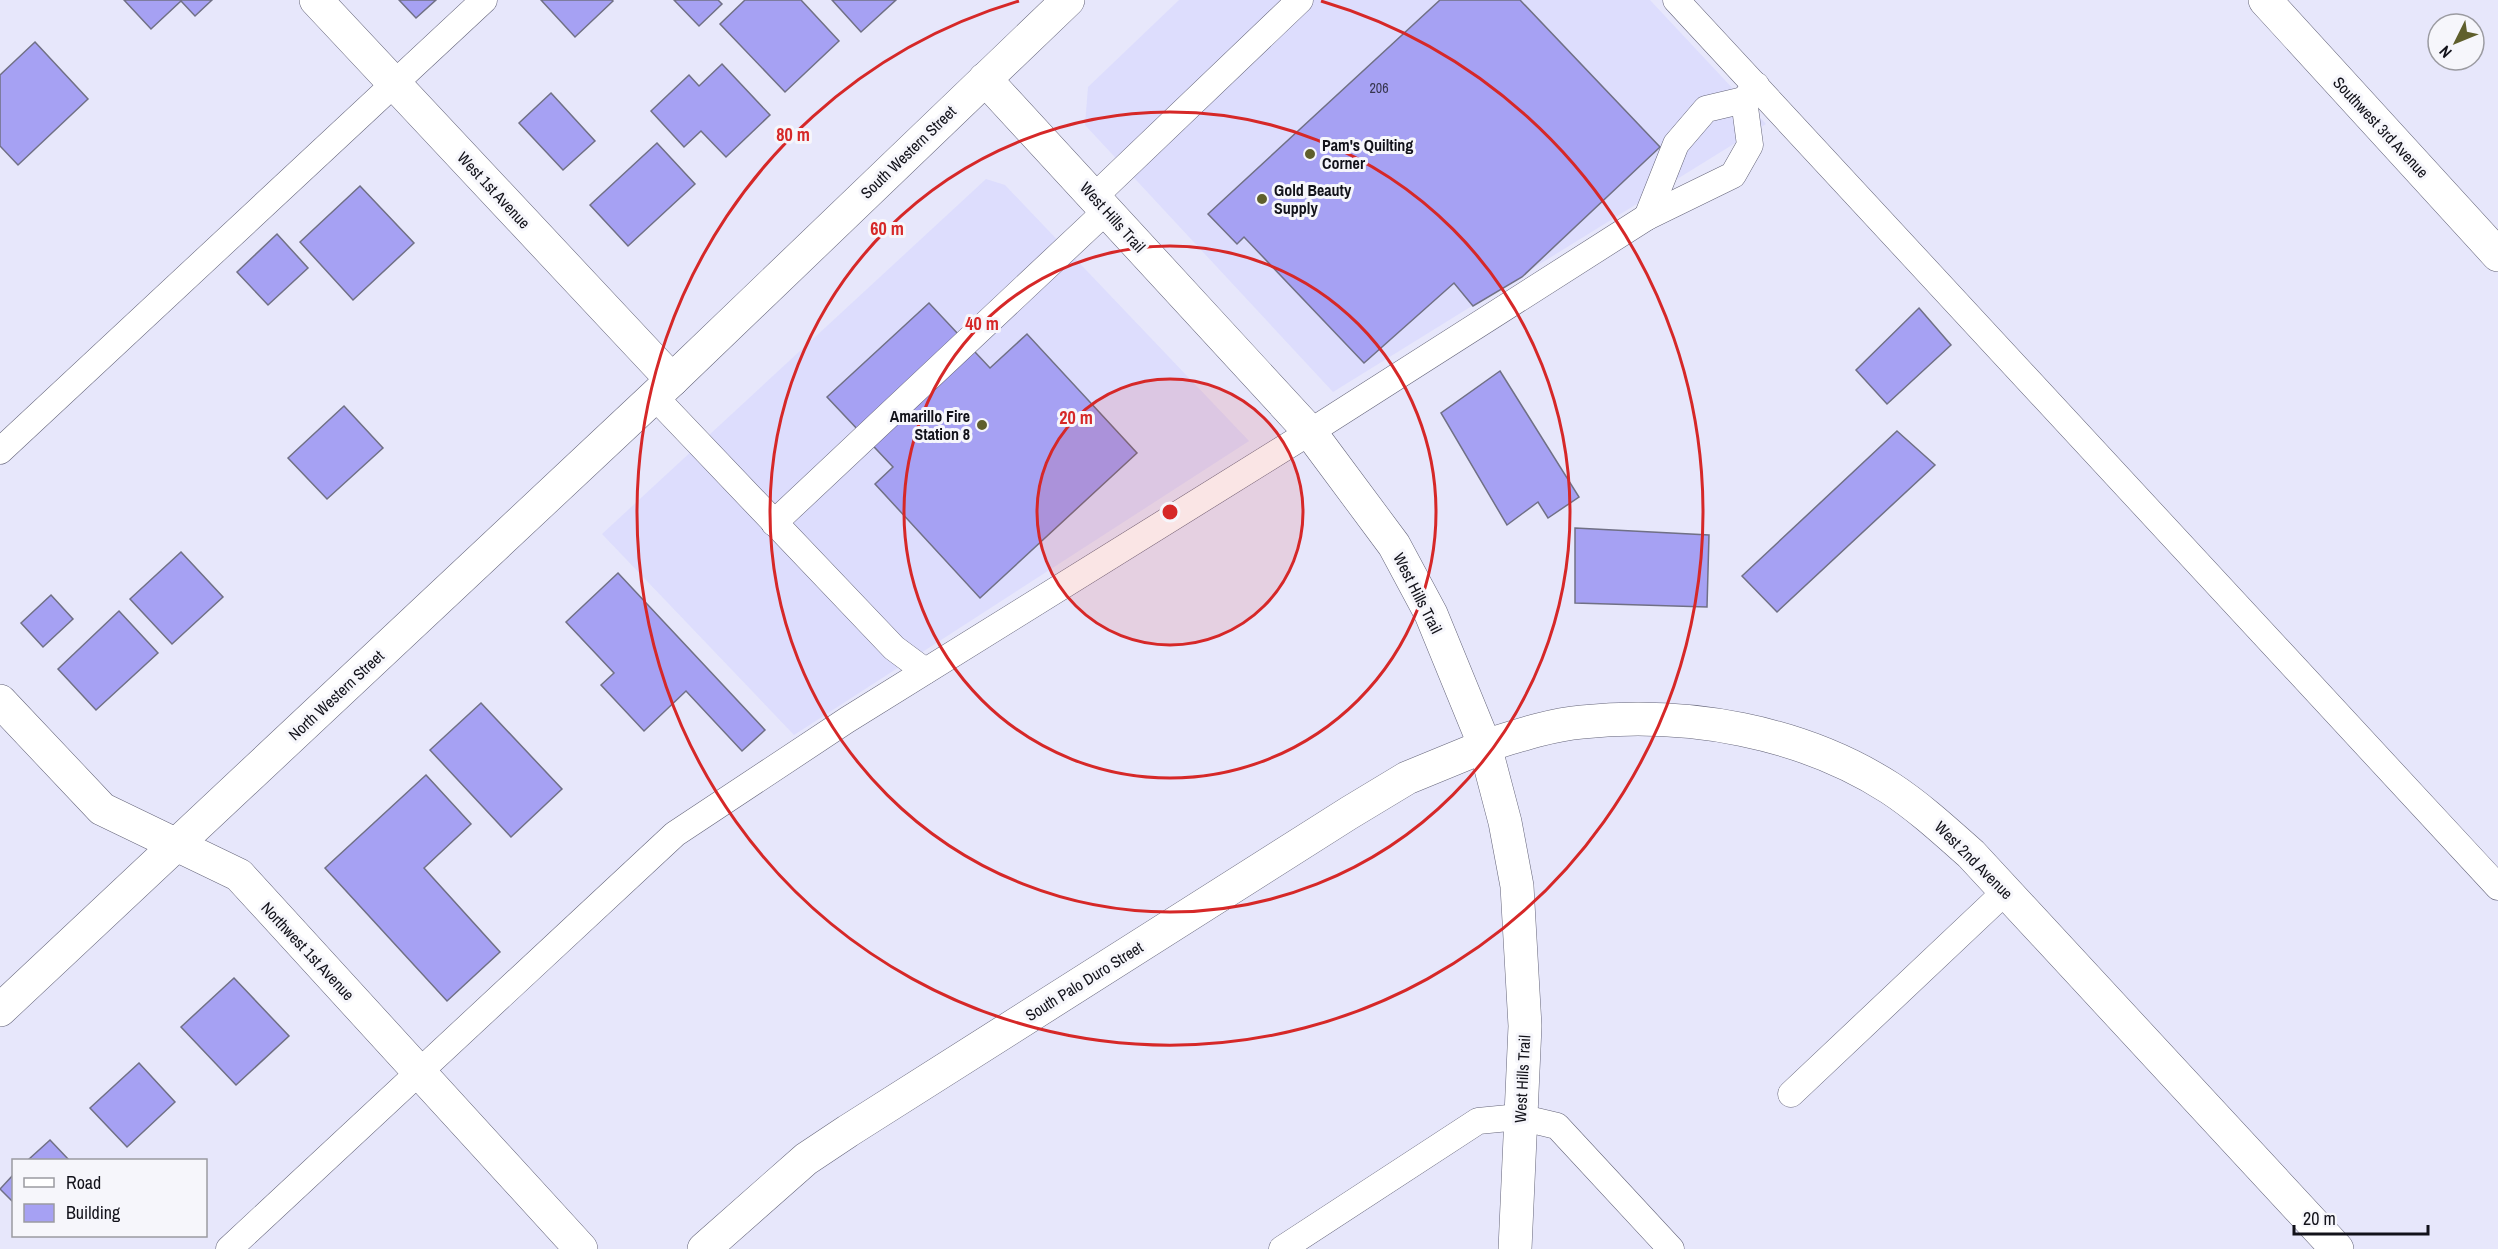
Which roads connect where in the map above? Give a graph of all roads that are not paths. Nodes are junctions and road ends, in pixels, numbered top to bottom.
1 (316, 0) edge
2 (484, 0) edge
3 (1068, 0) edge
4 (1298, 0) edge
5 (1676, 0) edge
6 (2265, 0) edge
7 (985, 79) junction
8 (394, 83) junction
9 (1750, 92) junction
10 (1100, 204) junction
11 (1647, 217) junction
12 (2498, 255) edge
13 (663, 388) junction
14 (1310, 432) junction
15 (0, 451) edge
16 (774, 523) junction
17 (926, 671) junction
18 (0, 701) edge
19 (1485, 746) junction
20 (176, 845) junction
21 (2498, 887) edge
22 (2006, 891) junction
23 (0, 1010) edge
24 (418, 1071) junction
25 (1791, 1094) dead end
26 (1520, 1117) junction
27 (230, 1249) edge
28 (581, 1249) edge
29 (704, 1249) edge
30 (1282, 1249) edge
31 (1515, 1249) edge
32 (1671, 1249) edge
33 (2337, 1249) edge

1 - 8 street, West 1st Avenue
2 - 8 lane
3 - 7 street, South Western Street
4 - 10 lane
5 - 9 lane
6 - 12 street, Southwest 3rd Avenue
7 - 10 street, West Hills Trail
7 - 13 street, South Western Street
8 - 13 street, West 1st Avenue
8 - 15 lane
9 - 11 lane
9 - 11 lane
9 - 21 lane
10 - 14 street, West Hills Trail
10 - 16 lane
11 - 14 lane
13 - 16 lane
13 - 20 street, North Western Street
14 - 17 lane
14 - 19 street, West Hills Trail
16 - 17 lane
17 - 24 lane
18 - 20 street, Northwest 1st Avenue
19 - 22 street, West 2nd Avenue
19 - 26 street, West Hills Trail
19 - 29 street, South Palo Duro Street
20 - 23 street, North Western Street
20 - 24 street, Northwest 1st Avenue
22 - 25 lane
22 - 33 street, West 2nd Avenue
24 - 27 lane
24 - 28 street, Northwest 1st Avenue
26 - 30 lane
26 - 31 street, West Hills Trail
26 - 32 lane

